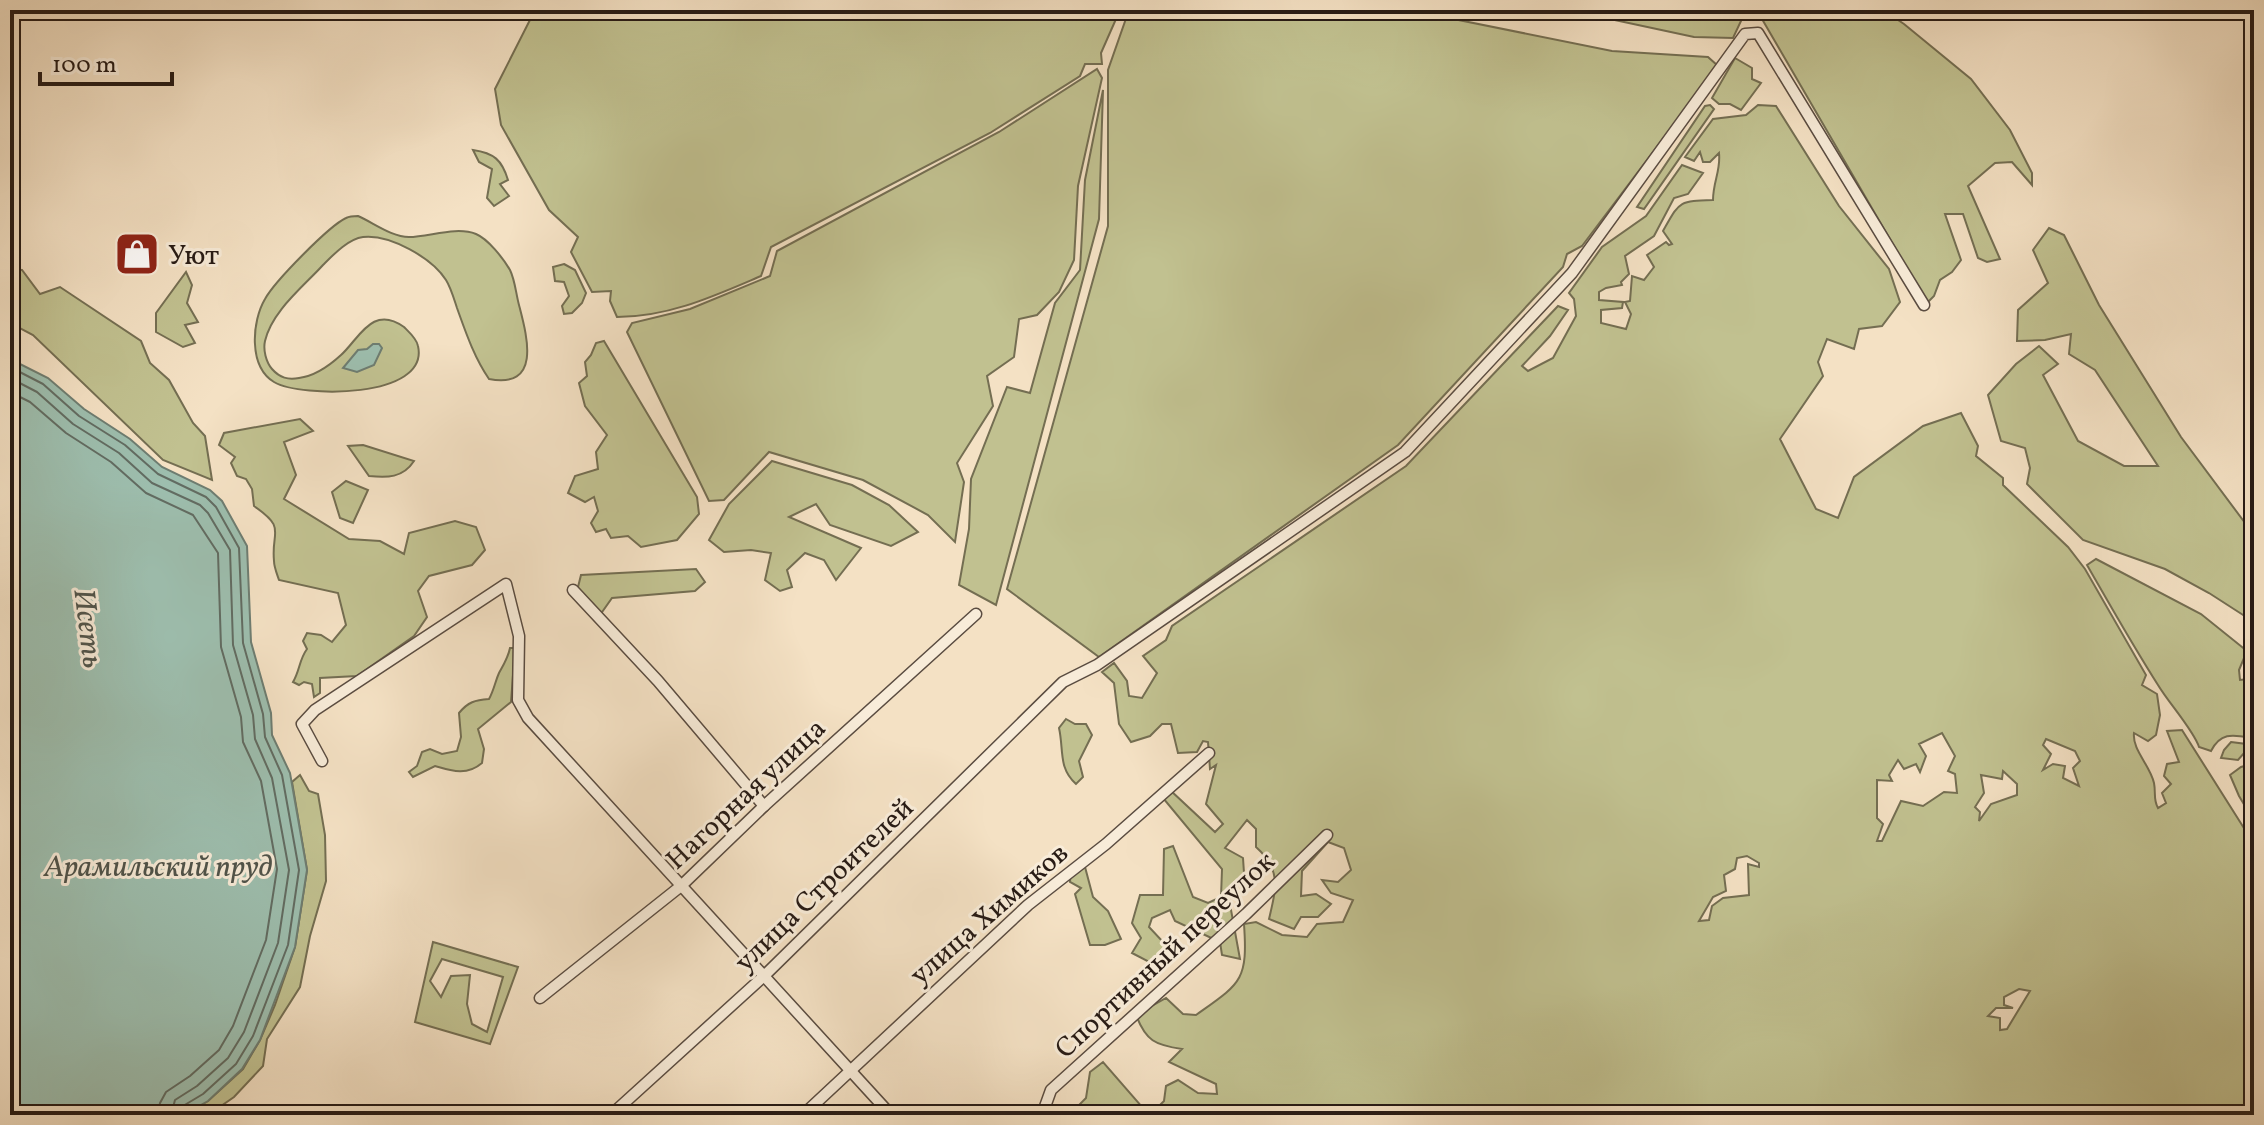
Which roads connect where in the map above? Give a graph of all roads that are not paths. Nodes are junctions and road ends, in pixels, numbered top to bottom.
1 (1924, 305) dead end
2 (573, 590) dead end
3 (976, 614) dead end
4 (1209, 753) dead end
5 (322, 761) dead end
6 (764, 806) junction
7 (1327, 835) dead end
8 (681, 886) junction
9 (764, 976) junction
10 (540, 998) dead end
11 (850, 1070) junction
12 (611, 1115) edge
13 (803, 1115) edge
14 (891, 1115) edge
15 (1042, 1115) edge

1 - 9 street, улица Строителей
2 - 6 street
3 - 6 street, Нагорная улица
4 - 11 street, улица Химиков
5 - 8 street
6 - 8 street, Нагорная улица
7 - 15 street, Спортивный переулок
8 - 9 street
8 - 10 street, Нагорная улица
9 - 11 street
9 - 12 street, улица Строителей
11 - 13 street, улица Химиков
11 - 14 street

